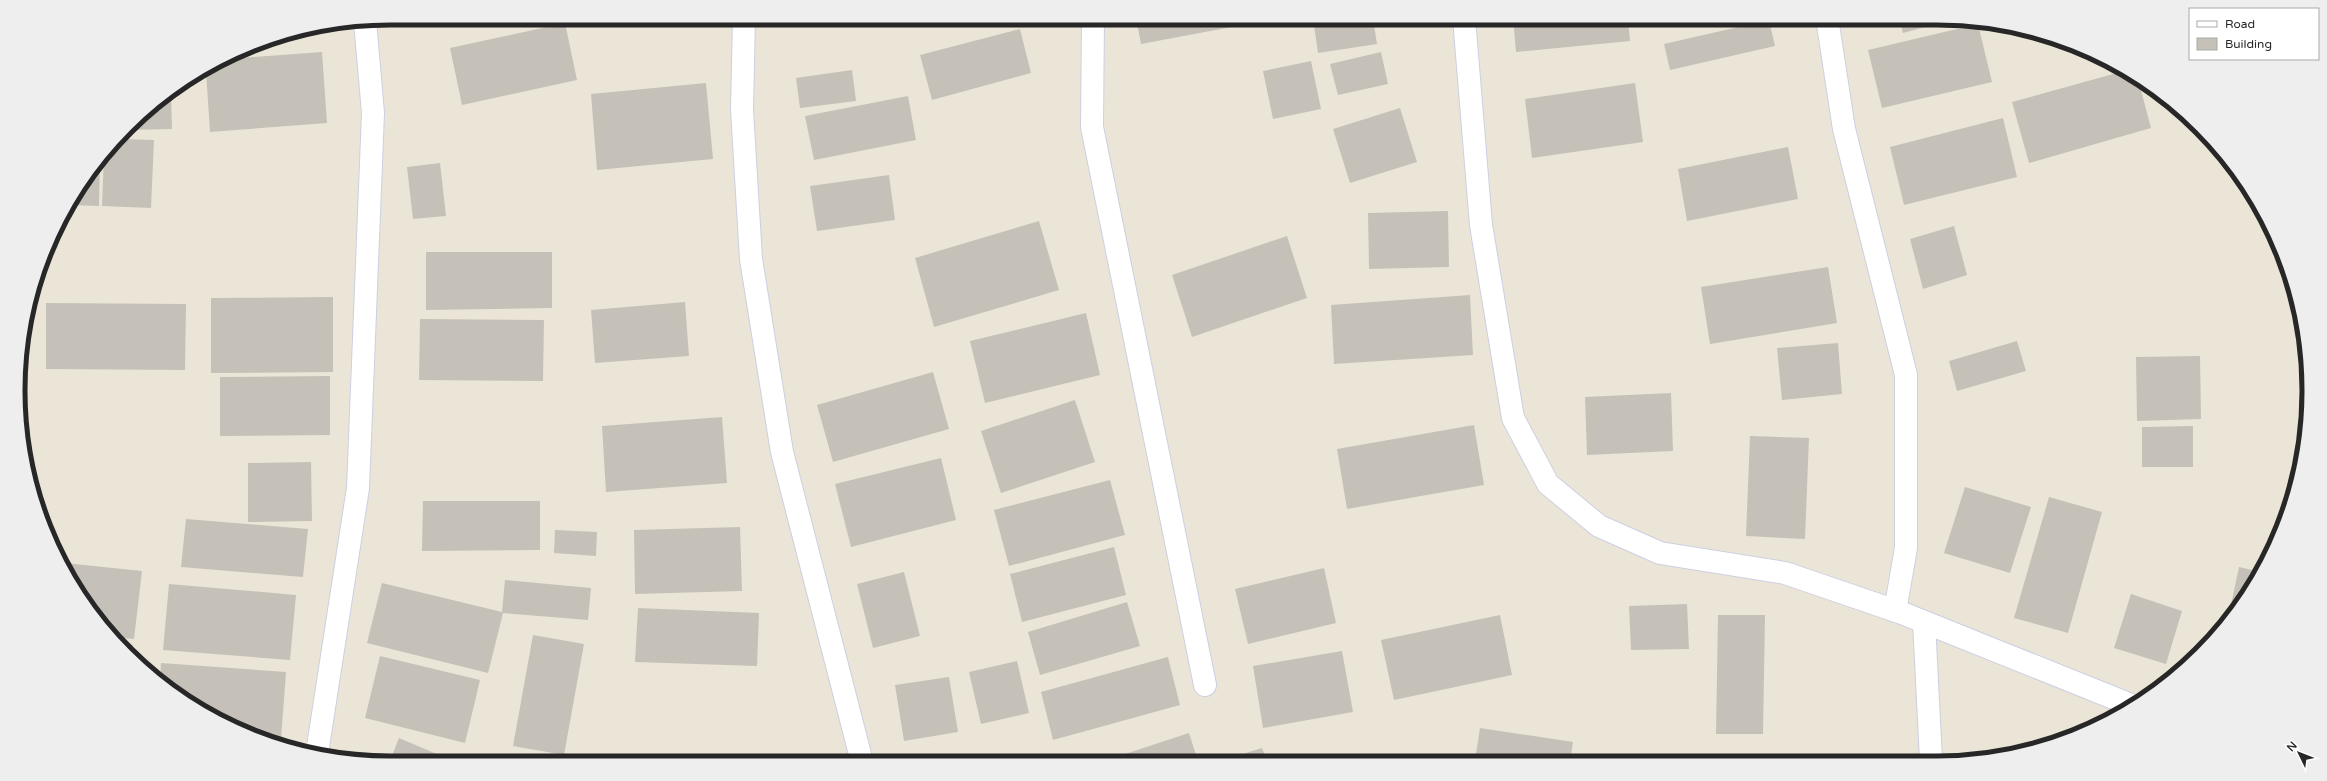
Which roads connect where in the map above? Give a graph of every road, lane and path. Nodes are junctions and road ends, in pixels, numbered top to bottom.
1 (744, 25) edge
2 (1093, 25) edge
3 (1465, 25) edge
4 (1828, 25) edge
5 (366, 26) edge
6 (1895, 611) junction
7 (1924, 622) junction
8 (1205, 685) dead end
9 (2126, 703) edge
10 (318, 749) edge
11 (860, 756) edge
12 (1932, 756) edge

1 - 11 street
2 - 8 street
3 - 6 street
4 - 6 street
5 - 10 street
6 - 7 street
7 - 9 street
7 - 12 street

